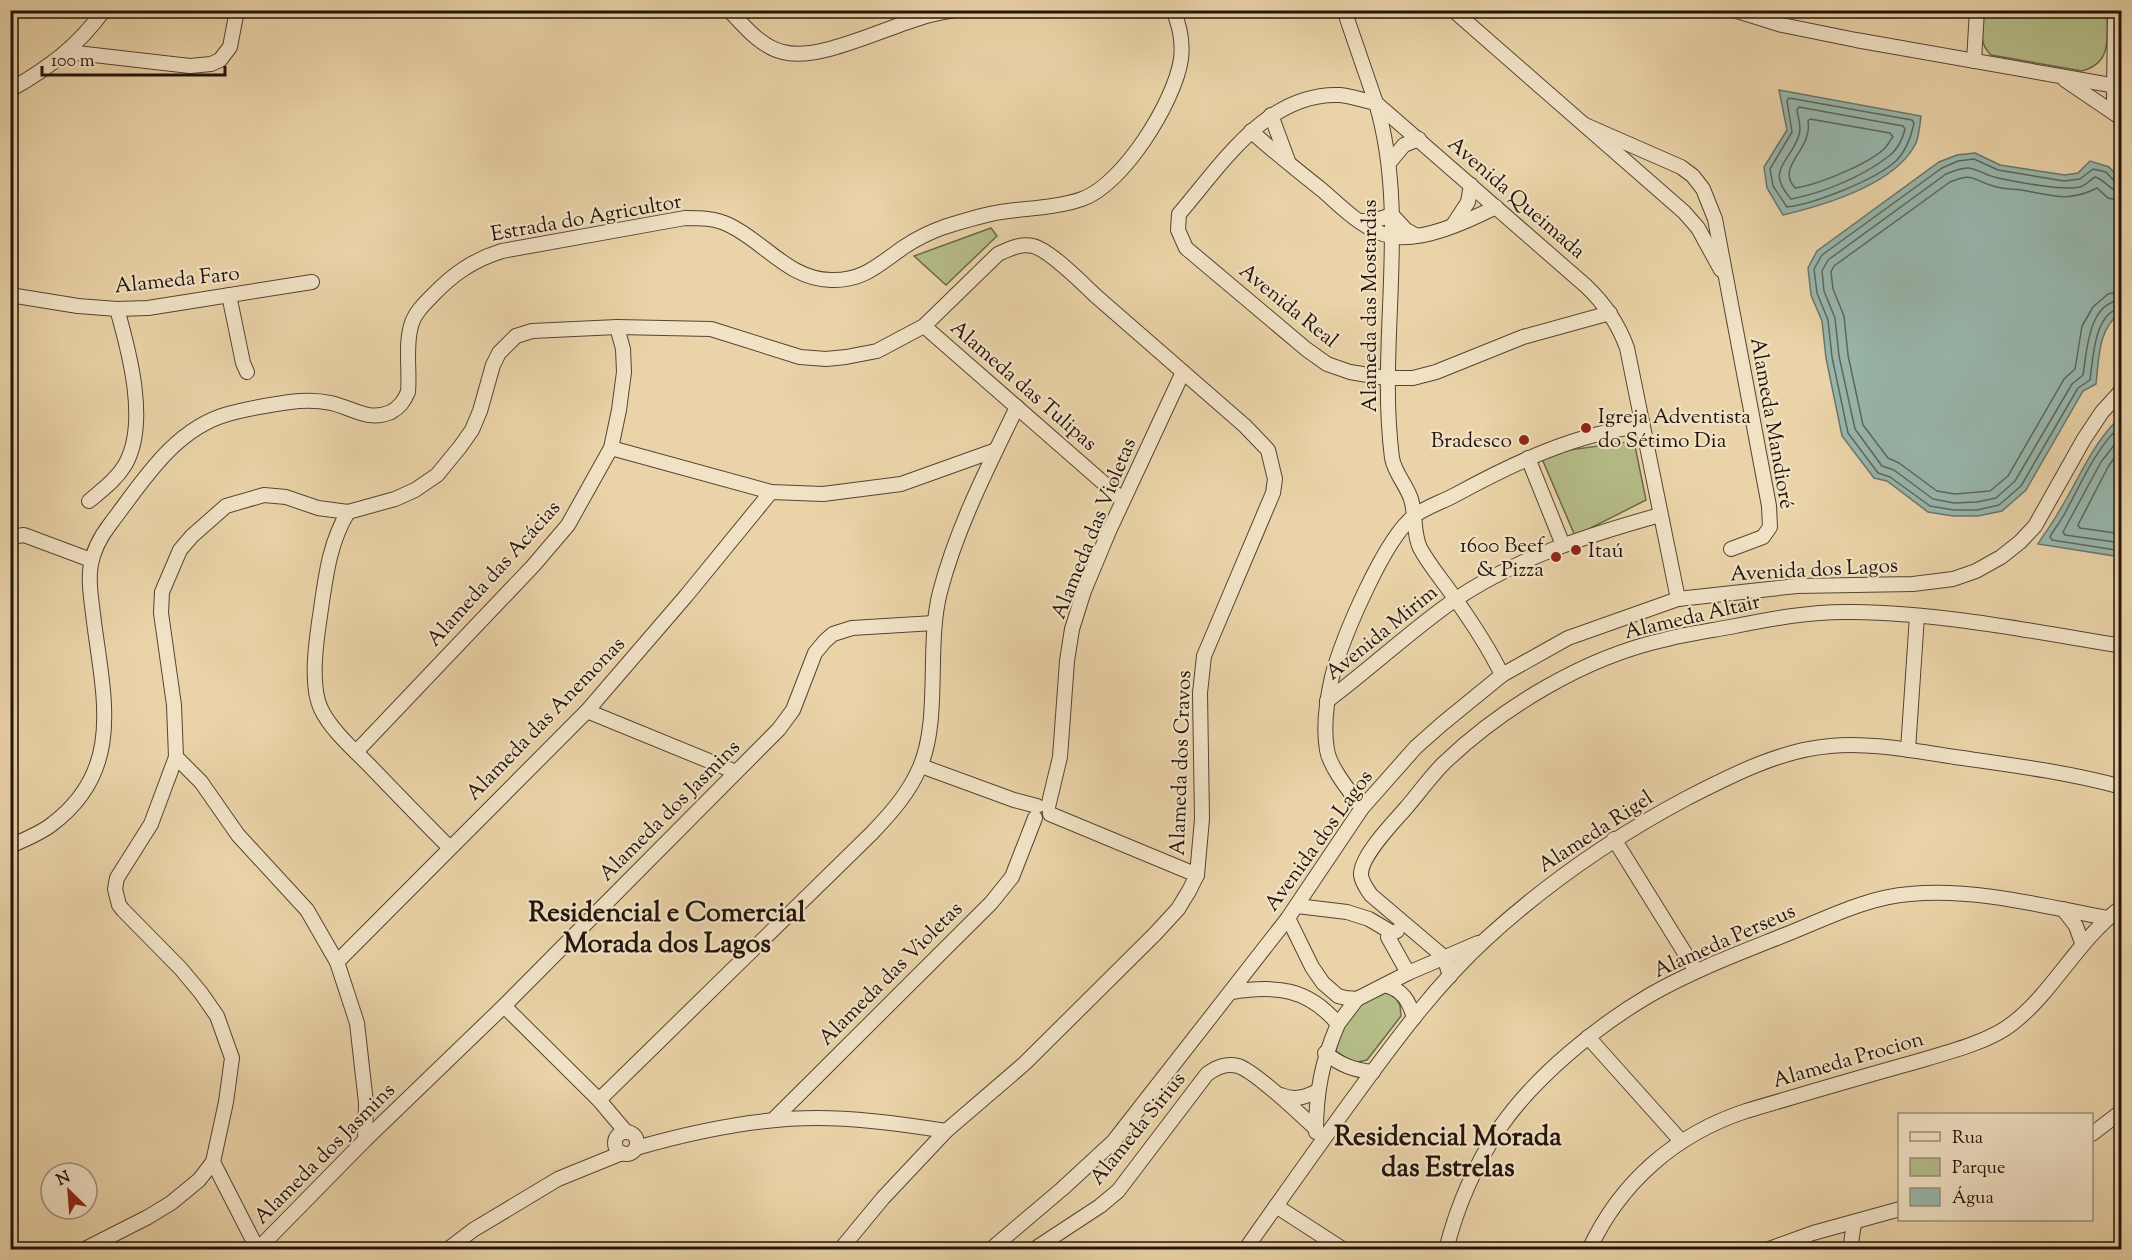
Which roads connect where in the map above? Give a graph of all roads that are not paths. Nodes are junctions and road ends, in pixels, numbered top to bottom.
1 (104, 10) edge
2 (237, 10) edge
3 (729, 10) edge
4 (956, 10) edge
5 (1173, 10) edge
6 (1344, 10) edge
7 (1453, 10) edge
8 (1734, 10) edge
9 (1977, 10) edge
10 (2115, 10) edge
11 (68, 52) junction
12 (1974, 61) junction
13 (1364, 67) junction
14 (2058, 75) junction
15 (2118, 86) edge
16 (10, 90) edge
17 (1342, 95) junction
18 (1376, 103) junction
19 (1271, 115) junction
20 (2120, 118) edge
21 (1586, 125) junction
22 (1251, 131) junction
23 (1419, 139) junction
24 (1642, 151) junction
25 (1389, 163) junction
26 (1291, 166) junction
27 (1632, 166) junction
28 (1471, 185) junction
29 (1496, 207) junction
30 (1392, 215) junction
31 (1715, 219) junction
32 (1359, 221) junction
33 (1453, 225) junction
34 (1698, 228) junction
35 (1391, 236) junction
36 (1417, 236) junction
37 (1726, 280) junction
38 (312, 282) dead end
39 (10, 295) edge
40 (229, 295) junction
41 (117, 309) junction
42 (1610, 313) junction
43 (924, 326) junction
44 (617, 327) junction
45 (247, 372) dead end
46 (1183, 372) junction
47 (1386, 378) junction
48 (2118, 396) edge
49 (1017, 407) junction
50 (1642, 426) junction
51 (611, 448) junction
52 (996, 450) junction
53 (1528, 458) junction
54 (771, 492) junction
55 (1123, 500) junction
56 (89, 501) dead end
57 (348, 512) junction
58 (1660, 515) junction
59 (1414, 517) junction
60 (10, 537) edge
61 (1563, 545) junction
62 (1731, 549) dead end
63 (91, 560) junction
64 (1456, 599) junction
65 (1678, 599) junction
66 (1917, 616) junction
67 (933, 623) junction
68 (2121, 646) edge
69 (1502, 675) junction
70 (1327, 701) junction
71 (587, 711) junction
72 (1908, 750) junction
73 (356, 752) junction
74 (176, 757) junction
75 (921, 766) junction
76 (736, 772) junction
77 (2121, 787) edge
78 (1362, 808) junction
79 (1041, 813) junction
80 (1614, 839) junction
81 (10, 846) edge
82 (449, 847) junction
83 (1197, 875) junction
84 (1297, 906) junction
85 (2121, 907) edge
86 (2063, 909) junction
87 (1288, 918) junction
88 (2107, 918) junction
89 (1411, 928) junction
90 (1391, 932) junction
91 (1485, 939) junction
92 (2082, 943) junction
93 (1444, 957) junction
94 (337, 962) junction
95 (1696, 971) junction
96 (1408, 973) junction
97 (1450, 976) junction
98 (1385, 985) junction
99 (1232, 992) junction
100 (1357, 999) junction
101 (504, 1006) junction
102 (1414, 1018) junction
103 (1338, 1024) junction
104 (1588, 1037) junction
105 (1325, 1053) junction
106 (1373, 1072) junction
107 (1274, 1091) junction
108 (1318, 1091) junction
109 (599, 1100) junction
110 (2121, 1111) edge
111 (773, 1120) junction
112 (1336, 1122) junction
113 (1316, 1123) junction
114 (946, 1131) junction
115 (2093, 1132) edge
116 (365, 1140) junction
117 (1681, 1141) junction
118 (625, 1142) junction
119 (1317, 1149) junction
120 (213, 1162) junction
121 (1276, 1206) junction
122 (1898, 1209) edge
123 (1854, 1223) junction
124 (104, 1245) edge
125 (258, 1249) edge
126 (839, 1249) edge
127 (83, 1250) edge
128 (447, 1250) edge
129 (990, 1250) edge
130 (1033, 1250) edge
131 (1245, 1250) edge
132 (1344, 1250) edge
133 (1446, 1250) edge
134 (1589, 1250) edge
135 (1766, 1250) edge
136 (1850, 1250) edge

1 - 11 street
2 - 11 street
3 - 4 street
5 - 63 street, Estrada do Agricultor
6 - 13 street
7 - 21 street, Alameda Mandioré
8 - 12 street
9 - 12 street
10 - 15 street
11 - 16 street
12 - 14 street
13 - 17 street
13 - 18 street
14 - 15 street
14 - 20 street
15 - 20 street
17 - 18 street, Avenida Real
17 - 19 street, Avenida Real
18 - 23 street, Avenida Queimada
18 - 25 street, Alameda das Mostardas
19 - 22 street, Avenida Real
19 - 26 street
21 - 24 street, Alameda Mandioré
21 - 27 street, Alameda Mandioré
22 - 26 street
22 - 47 street, Avenida Real
23 - 25 street
23 - 28 street, Avenida Queimada
24 - 27 street
24 - 31 street, Alameda Mandioré
25 - 30 street, Alameda das Mostardas
26 - 32 street
27 - 34 street, Alameda Mandioré
28 - 29 street, Avenida Queimada
28 - 33 street
29 - 33 street
29 - 42 street, Avenida Queimada
30 - 32 street
30 - 35 street, Alameda das Mostardas
30 - 36 street
31 - 34 street
31 - 37 street, Alameda Mandioré
32 - 35 street
33 - 36 street
34 - 37 street, Alameda Mandioré
35 - 36 street
35 - 47 street, Alameda das Mostardas
37 - 62 street, Alameda Mandioré
38 - 40 street, Alameda Faro
39 - 41 street, Alameda Faro
40 - 41 street, Alameda Faro
40 - 45 street
41 - 56 street
42 - 47 street, Avenida Real
42 - 50 street, Avenida Queimada
43 - 44 street
43 - 46 street, Alameda dos Cravos
43 - 49 street, Alameda das Tulipas
44 - 51 street, Alameda das Acácias
44 - 57 street
46 - 55 street, Alameda das Violetas
46 - 83 street, Alameda dos Cravos
47 - 59 street, Alameda das Mostardas
48 - 65 street, Avenida dos Lagos
49 - 52 street
49 - 55 street, Alameda das Tulipas
50 - 53 street
50 - 58 street, Avenida Queimada
51 - 54 street
51 - 73 street, Alameda das Acácias
52 - 54 street
52 - 67 street
53 - 59 street
53 - 61 street
54 - 71 street, Alameda das Anemonas
55 - 79 street, Alameda das Violetas
57 - 73 street
57 - 74 street
58 - 61 street, Avenida Mirim
58 - 65 street, Avenida Queimada
59 - 64 street, Alameda das Mostardas
59 - 70 street
60 - 63 street
61 - 64 street, Avenida Mirim
63 - 81 street, Estrada do Agricultor
64 - 69 street, Alameda das Mostardas
64 - 70 street, Avenida Mirim
65 - 69 street, Avenida dos Lagos
66 - 68 street, Alameda Altair
66 - 72 street
66 - 89 street, Alameda Altair
67 - 75 street
67 - 76 street, Alameda dos Jasmins
69 - 78 street, Avenida dos Lagos
70 - 78 street
71 - 76 street
71 - 82 street, Alameda das Anemonas
72 - 77 street, Alameda Rigel
72 - 80 street, Alameda Rigel
73 - 82 street
74 - 94 street
74 - 120 street
75 - 79 street
75 - 109 street
76 - 101 street, Alameda dos Jasmins
78 - 84 street, Avenida dos Lagos
79 - 83 street
79 - 111 street, Alameda das Violetas
80 - 91 street, Alameda Rigel
80 - 95 street
82 - 94 street, Alameda das Anemonas
83 - 114 street, Alameda dos Cravos
84 - 87 street, Avenida dos Lagos
84 - 90 street
85 - 88 street, Alameda Procion
86 - 88 street, Alameda Perseus
86 - 92 street
86 - 95 street, Alameda Perseus
87 - 99 street, Avenida dos Lagos
87 - 100 street
88 - 92 street, Alameda Procion
89 - 90 street
89 - 93 street
90 - 96 street
91 - 93 street
91 - 97 street, Alameda Rigel
92 - 117 street, Alameda Procion
93 - 96 street
93 - 97 street
94 - 116 street
95 - 104 street, Alameda Perseus
96 - 98 street
97 - 102 street, Alameda Rigel
98 - 100 street
98 - 102 street
99 - 103 street
99 - 129 street, Avenida dos Lagos
100 - 103 street
101 - 109 street
101 - 116 street, Alameda dos Jasmins
102 - 106 street, Alameda Rigel
103 - 105 street
104 - 117 street
104 - 133 street, Alameda Perseus
105 - 106 street
105 - 108 street
106 - 112 street, Alameda Rigel
107 - 108 street
107 - 113 street
107 - 130 street, Alameda Sirius
108 - 113 street
109 - 118 street
110 - 115 street
111 - 114 street
111 - 118 street
112 - 113 street
112 - 119 street, Alameda Rigel
113 - 119 street
114 - 126 street, Alameda dos Cravos
116 - 125 street, Alameda dos Jasmins
117 - 134 street, Alameda Procion
118 - 128 street
119 - 121 street, Alameda Rigel
120 - 124 street
120 - 125 street
121 - 131 street, Alameda Rigel
121 - 132 street
122 - 123 street
123 - 135 street
123 - 136 street
124 - 127 street

